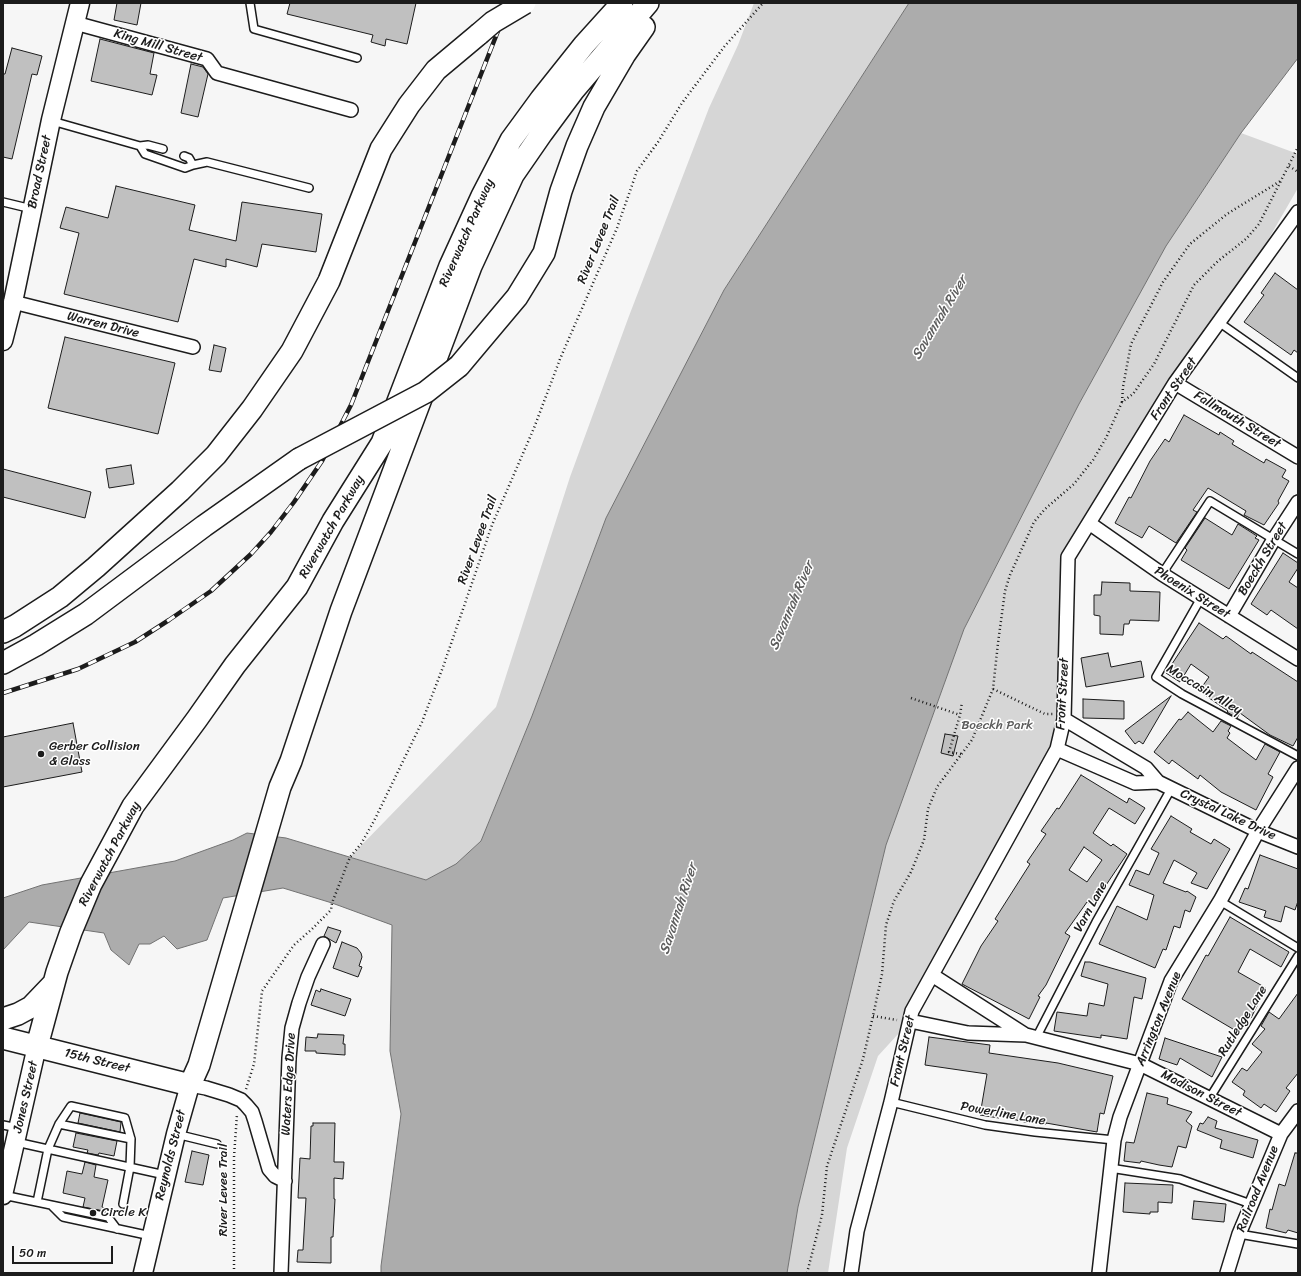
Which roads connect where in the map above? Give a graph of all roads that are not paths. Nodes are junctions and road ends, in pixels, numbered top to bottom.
1 (80, 3) edge
2 (250, 3) edge
3 (525, 3) edge
4 (622, 3) edge
5 (648, 3) edge
6 (662, 3) edge
7 (75, 22) junction
8 (357, 58) dead end
9 (351, 110) dead end
10 (51, 120) junction
11 (140, 146) junction
12 (163, 150) dead end
13 (184, 156) dead end
14 (193, 165) junction
15 (309, 188) dead end
16 (3, 202) edge
17 (32, 209) junction
18 (1298, 212) edge
19 (13, 302) junction
20 (1220, 322) junction
21 (3, 341) edge
22 (193, 347) dead end
23 (1298, 378) edge
24 (1175, 383) junction
25 (1298, 457) edge
26 (1298, 502) edge
27 (1089, 523) junction
28 (1274, 539) junction
29 (1298, 554) edge
30 (1162, 574) junction
31 (1201, 598) junction
32 (1229, 616) junction
33 (3, 632) edge
34 (1298, 659) edge
35 (3, 663) edge
36 (1064, 719) junction
37 (1057, 749) junction
38 (1298, 756) edge
39 (1298, 768) edge
40 (1158, 782) junction
41 (1171, 789) junction
42 (1258, 831) junction
43 (1298, 847) edge
44 (1220, 901) junction
45 (323, 944) dead end
46 (1298, 948) edge
47 (1298, 956) edge
48 (932, 975) junction
49 (56, 977) junction
50 (3, 1019) edge
51 (910, 1021) junction
52 (1031, 1037) junction
53 (3, 1038) edge
54 (38, 1046) junction
55 (1140, 1064) junction
56 (190, 1085) junction
57 (1209, 1099) junction
58 (891, 1102) junction
59 (1298, 1111) edge
60 (59, 1124) junction
61 (12, 1132) edge
62 (176, 1134) junction
63 (1281, 1134) junction
64 (131, 1139) junction
65 (1114, 1140) junction
66 (217, 1144) dead end
67 (48, 1149) junction
68 (130, 1167) junction
69 (1110, 1168) junction
70 (165, 1176) junction
71 (5, 1177) edge
72 (285, 1181) junction
73 (3, 1195) edge
74 (36, 1202) junction
75 (123, 1204) dead end
76 (1251, 1204) junction
77 (1239, 1234) junction
78 (152, 1236) junction
79 (1298, 1244) edge
80 (145, 1273) edge
81 (281, 1273) edge
82 (851, 1273) edge
83 (1099, 1273) edge
84 (1227, 1273) edge

1 - 7 main road, Broad Street
2 - 8 lane
3 - 33 main road, bridge
4 - 49 main road, Riverwatch Parkway
5 - 56 main road, Riverwatch Parkway
6 - 35 main road, bridge
7 - 9 street, King Mill Street
7 - 10 main road, Broad Street
10 - 11 lane
10 - 17 main road, Broad Street
11 - 12 lane
11 - 14 lane
13 - 14 lane
14 - 15 lane
16 - 17 lane
17 - 19 main road, Broad Street
18 - 20 street, Front Street
19 - 21 main road, Broad Street
19 - 22 street, Warren Drive
20 - 23 lane
20 - 24 street, Front Street
24 - 25 street, Fallmouth Street
24 - 27 street, Front Street
26 - 28 street, Boeckh Street
27 - 30 street, Phoenix Street
27 - 36 street, Front Street
28 - 29 lane
28 - 30 lane
28 - 32 street, Boeckh Street
30 - 31 street, Phoenix Street
31 - 32 street, Phoenix Street
31 - 38 lane, Moccasin Alley
32 - 34 street, Phoenix Street
36 - 37 street, Front Street
36 - 40 street, Crystal Lake Drive
37 - 40 street
37 - 48 street, Front Street
39 - 42 street, Arrington Avenue
40 - 41 street, Crystal Lake Drive
41 - 42 street, Crystal Lake Drive
41 - 52 lane, Varn Lane
42 - 43 street, Crystal Lake Drive
42 - 44 street, Arrington Avenue
44 - 46 lane
44 - 55 street, Arrington Avenue
45 - 72 street, Waters Edge Drive
47 - 57 lane, Rutledge Lane
48 - 51 street, Front Street
48 - 52 street, Madison Street
49 - 50 main road
49 - 54 main road, Riverwatch Parkway
51 - 52 street, Madison Street
51 - 58 street, Front Street
52 - 55 street, Madison Street
53 - 54 main road, 15th Street
54 - 56 main road, 15th Street
54 - 61 main road, Jones Street
55 - 57 street, Madison Street
55 - 65 street, Arrington Avenue
56 - 62 main road, Reynolds Street
56 - 72 street, Waters Edge Drive
57 - 63 street, Madison Street
58 - 65 lane, Powerline Lane
58 - 82 street, Front Street
59 - 63 street, Railroad Avenue
60 - 64 lane
60 - 64 lane
60 - 67 lane
61 - 67 lane
61 - 71 main road, Jones Street
62 - 66 lane
62 - 70 main road, Reynolds Street
63 - 76 street, Railroad Avenue
64 - 68 lane
65 - 69 street, Arrington Avenue
67 - 68 lane
67 - 74 lane
68 - 70 lane
68 - 75 lane
69 - 76 lane
69 - 83 street, Arrington Avenue
70 - 78 main road, Reynolds Street
71 - 73 main road, Jones Street
72 - 81 street, Waters Edge Drive
73 - 74 lane
74 - 78 lane
76 - 77 street, Railroad Avenue
77 - 79 lane
77 - 84 street, Railroad Avenue
78 - 80 main road, Reynolds Street

